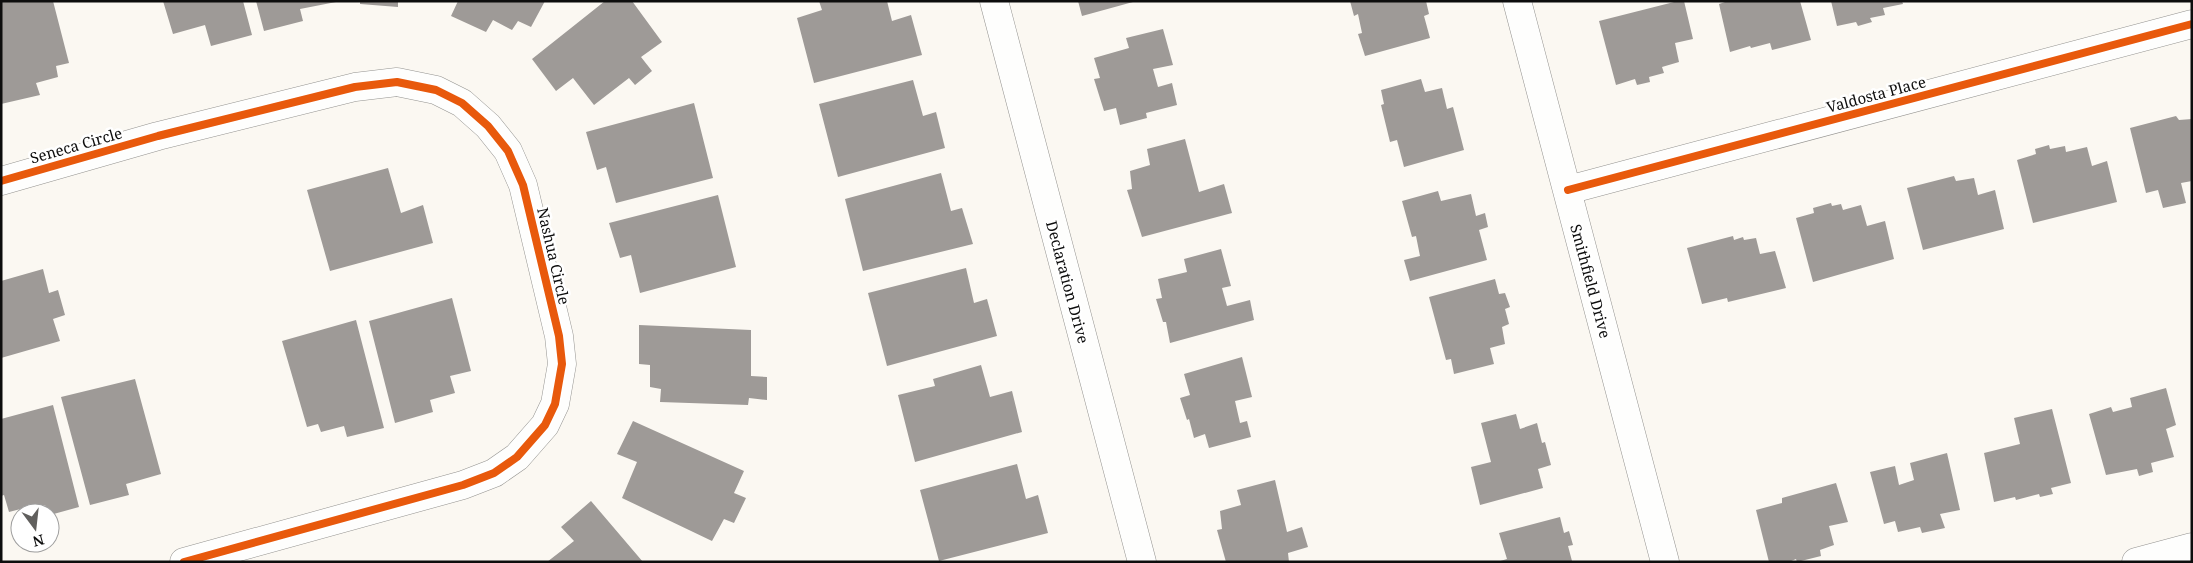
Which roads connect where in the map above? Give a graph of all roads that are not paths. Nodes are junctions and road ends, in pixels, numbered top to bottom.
1 (994, 1) edge
2 (1517, 1) edge
3 (2192, 24) edge
4 (158, 136) joint
5 (1, 181) edge
6 (1568, 190) junction
7 (2192, 547) edge
8 (254, 553) edge
9 (184, 562) edge
10 (1142, 562) edge
11 (1665, 562) edge
12 (2136, 562) edge

1 - 10 street, Declaration Drive
2 - 6 street, Smithfield Drive
3 - 6 street, Valdosta Place
4 - 5 street, Seneca Circle
4 - 8 street, Nashua Circle
6 - 11 street, Smithfield Drive
7 - 12 street
8 - 9 street

